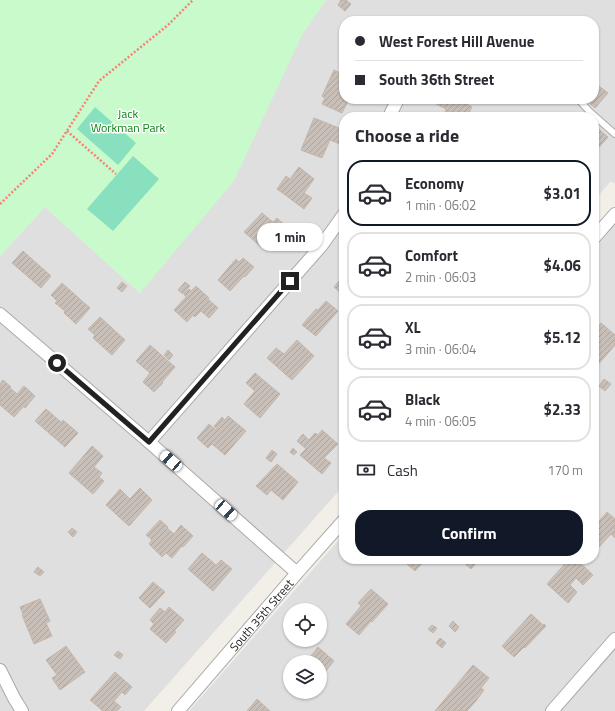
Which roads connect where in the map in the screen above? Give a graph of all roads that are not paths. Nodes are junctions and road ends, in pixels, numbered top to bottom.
1 (583, 104) edge
2 (590, 112) edge
3 (599, 120) edge
4 (615, 134) edge
5 (615, 214) edge
6 (339, 221) edge
7 (599, 232) edge
8 (0, 314) edge
9 (149, 442) junction
10 (339, 526) edge
11 (297, 573) junction
12 (615, 639) edge
13 (0, 670) edge
14 (22, 711) edge
15 (178, 711) edge
16 (552, 711) edge

1 - 2 lane
3 - 4 lane
5 - 7 street
6 - 9 street
8 - 9 street
9 - 11 street
10 - 11 street, South 35th Street
11 - 15 street, South 35th Street
12 - 16 street
13 - 14 street

